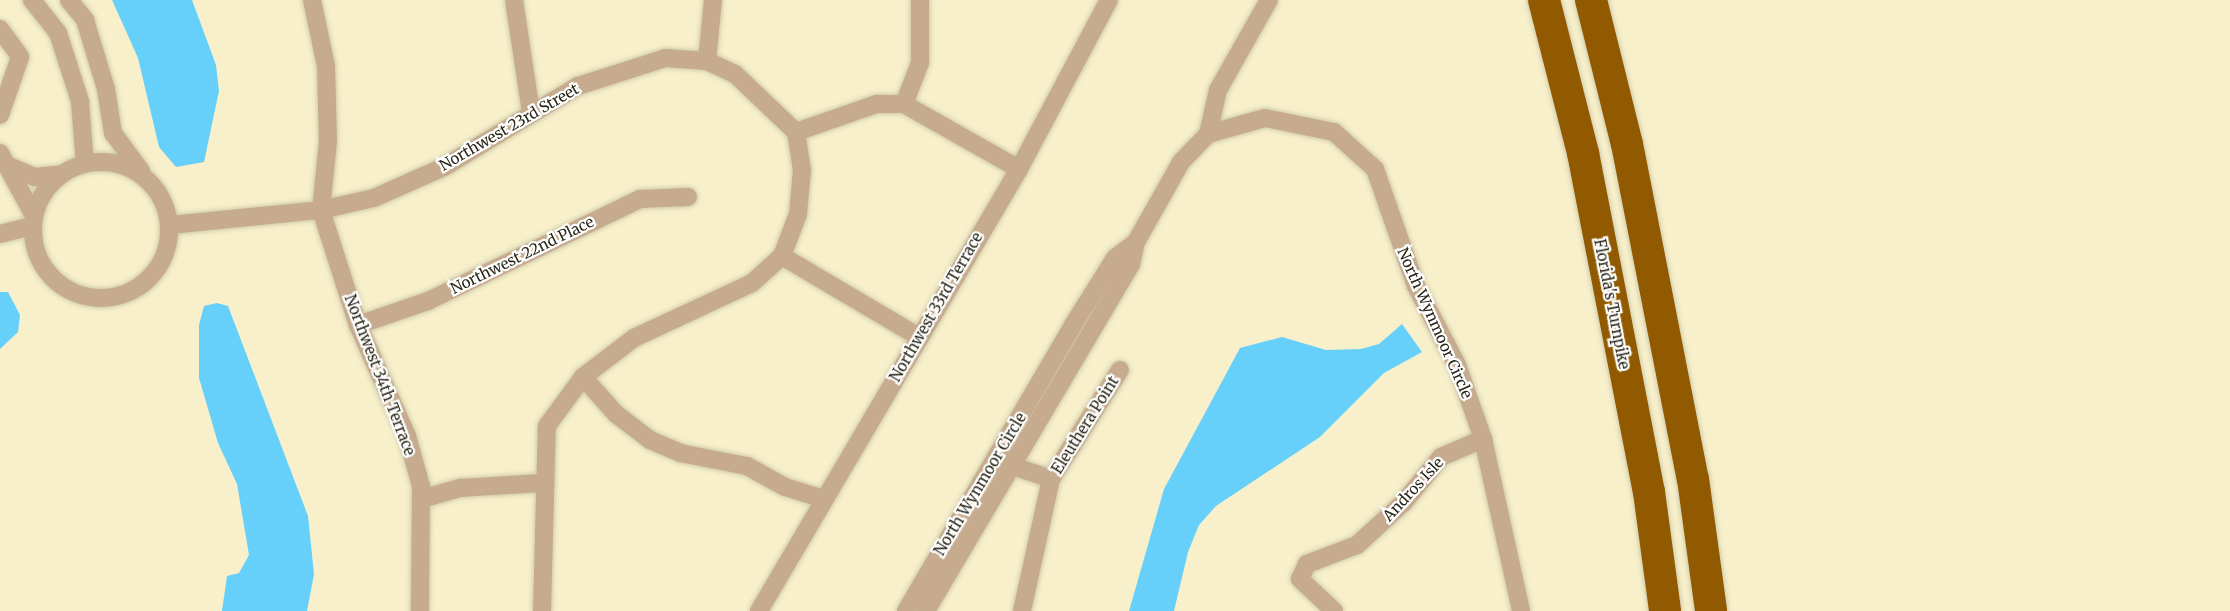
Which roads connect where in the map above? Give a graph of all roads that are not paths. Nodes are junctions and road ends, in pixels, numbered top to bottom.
1 (32, 0) edge
2 (69, 0) edge
3 (312, 0) edge
4 (514, 0) edge
5 (713, 0) edge
6 (920, 0) edge
7 (1109, 0) edge
8 (1269, 0) edge
9 (1544, 0) edge
10 (1591, 0) edge
11 (0, 29) edge
12 (97, 58) junction
13 (707, 61) junction
14 (68, 64) junction
15 (904, 104) junction
16 (531, 112) junction
17 (0, 116) edge
18 (796, 132) junction
19 (1208, 134) junction
20 (2, 158) edge
21 (85, 164) junction
22 (1019, 169) junction
23 (65, 172) junction
24 (150, 182) junction
25 (688, 197) dead end
26 (321, 210) junction
27 (34, 221) junction
28 (170, 225) junction
29 (0, 234) edge
30 (782, 256) junction
31 (358, 325) junction
32 (919, 337) junction
33 (1120, 370) dead end
34 (583, 377) junction
35 (1483, 439) junction
36 (1003, 463) junction
37 (1051, 479) junction
38 (542, 483) junction
39 (421, 499) junction
40 (824, 499) junction
41 (420, 611) edge
42 (542, 611) edge
43 (759, 611) edge
44 (906, 611) edge
45 (926, 611) edge
46 (1022, 611) edge
47 (1334, 611) edge
48 (1521, 611) edge
49 (1665, 611) edge
50 (1711, 611) edge

1 - 14 street
2 - 12 street
3 - 26 street, Northwest 34th Terrace
4 - 16 street
5 - 13 street
6 - 15 street
7 - 22 street, Northwest 33rd Terrace
8 - 19 street
9 - 49 highway, Florida's Turnpike
10 - 50 highway
11 - 17 street
12 - 14 street
12 - 24 street
13 - 16 street, Northwest 23rd Street
13 - 18 street, Northwest 23rd Street
14 - 21 street
15 - 18 street
15 - 22 street
16 - 26 street, Northwest 23rd Street
18 - 30 street
19 - 35 street, North Wynmoor Circle
19 - 36 street, North Wynmoor Circle
20 - 23 street
20 - 27 street
21 - 23 street
21 - 24 street
22 - 32 street, Northwest 33rd Terrace
23 - 27 street
24 - 28 street
25 - 31 street, Northwest 22nd Place
26 - 28 street, Northwest 23rd Street
26 - 31 street, Northwest 34th Terrace
27 - 28 street
27 - 29 street
30 - 32 street
30 - 34 street
31 - 39 street, Northwest 34th Terrace
32 - 40 street, Northwest 33rd Terrace
33 - 37 street, Eleuthera Point
34 - 38 street
34 - 40 street
35 - 47 street, Andros Isle
35 - 48 street, North Wynmoor Circle
36 - 37 street, Eleuthera Point
36 - 44 street, North Wynmoor Circle
36 - 45 street, North Wynmoor Circle
37 - 46 street, Eleuthera Point
38 - 39 street
38 - 42 street
39 - 41 street, Northwest 34th Terrace
40 - 43 street, Northwest 33rd Terrace

